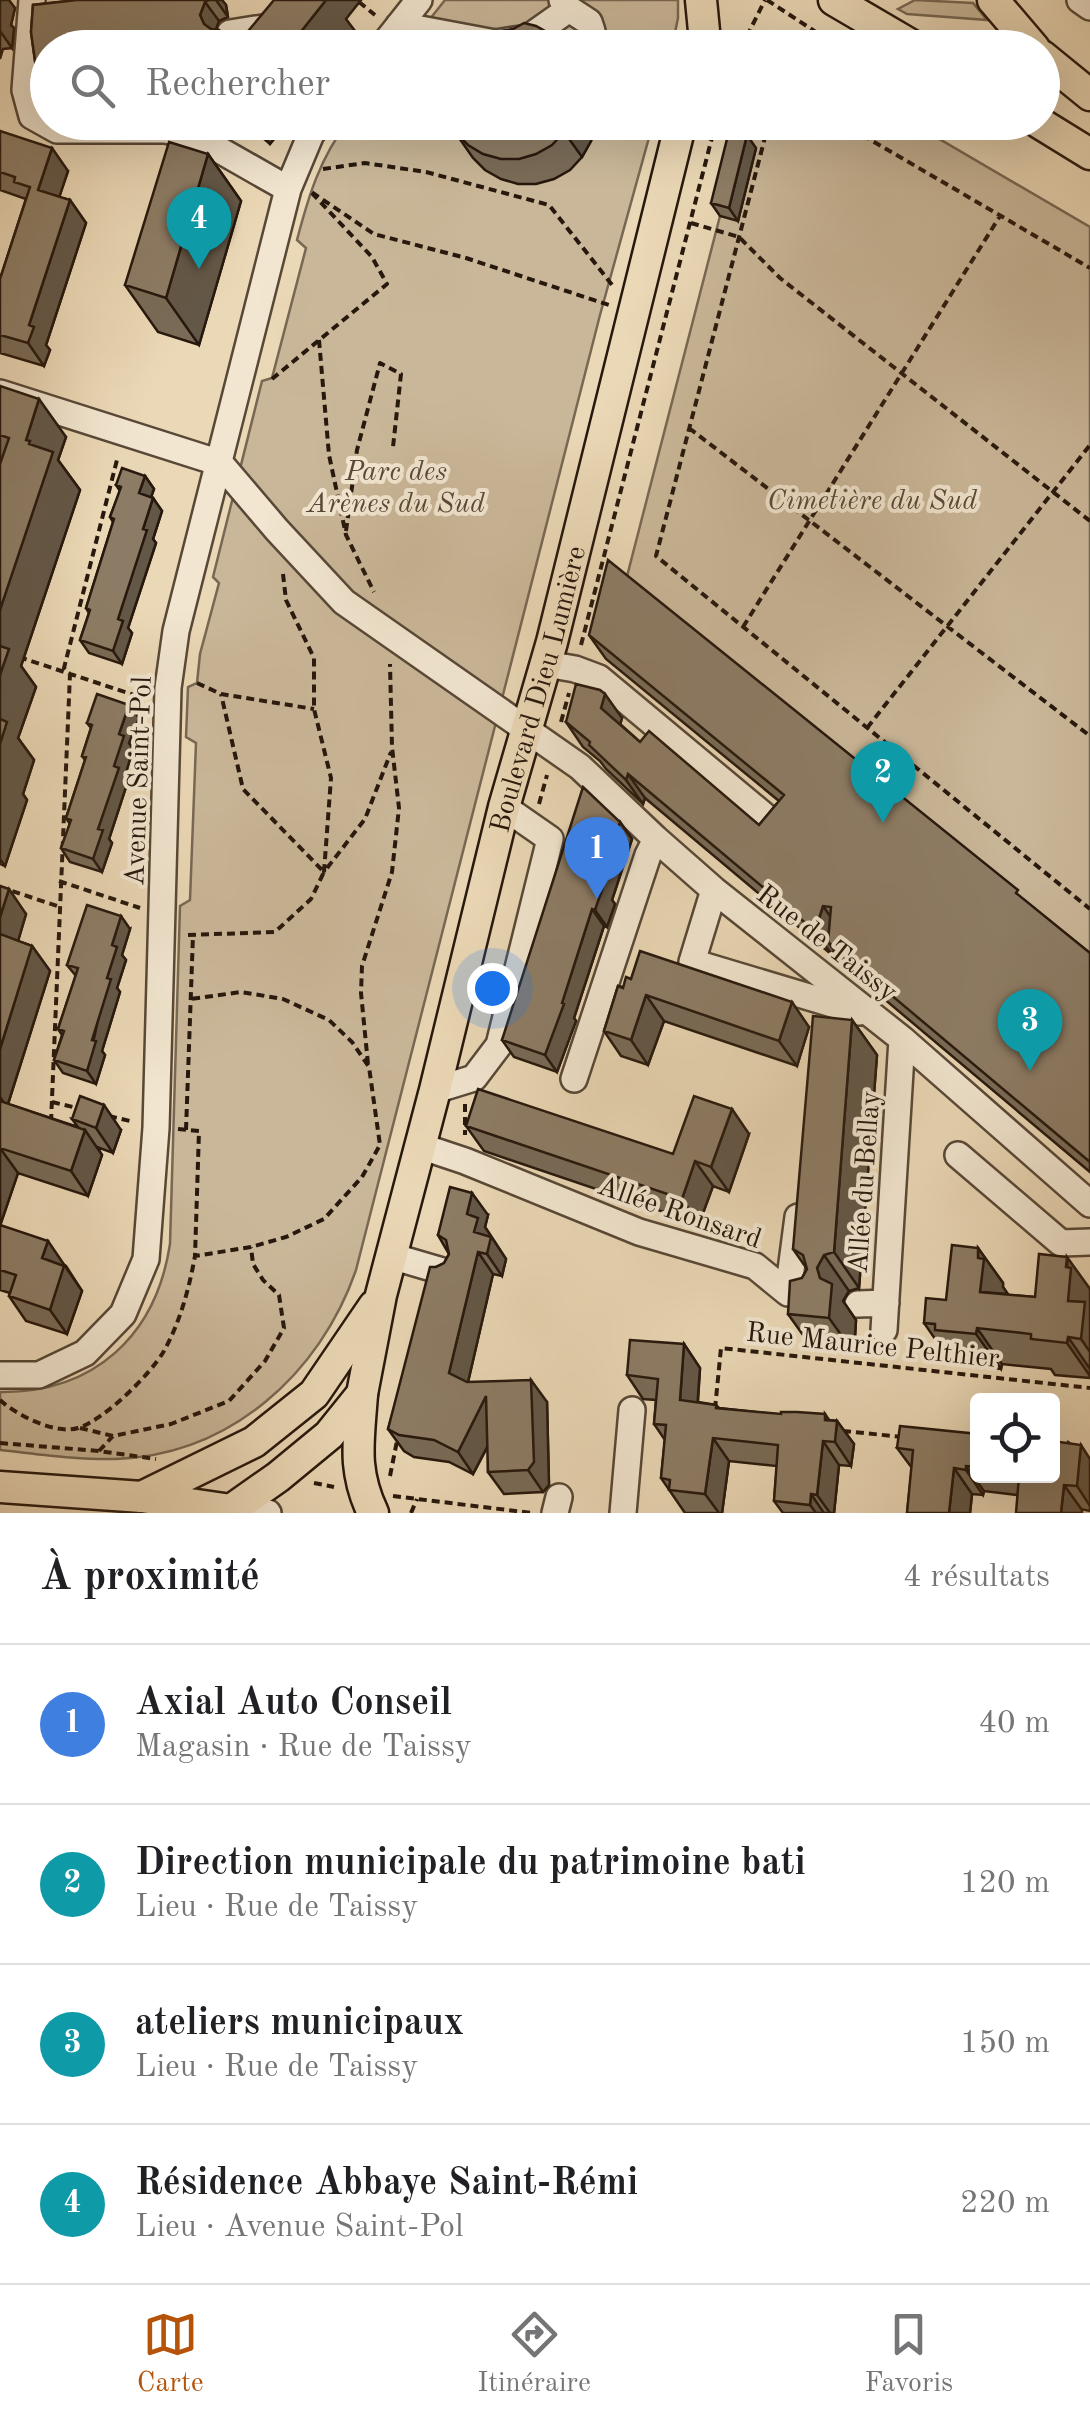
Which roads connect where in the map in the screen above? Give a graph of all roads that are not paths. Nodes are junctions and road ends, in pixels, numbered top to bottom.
1 (32, 0) edge
2 (419, 0) edge
3 (700, 0) edge
4 (728, 0) edge
5 (834, 0) edge
6 (993, 0) edge
7 (1080, 0) edge
8 (566, 5) edge
9 (1090, 7) edge
10 (399, 26) junction
11 (396, 30) edge
12 (422, 30) edge
13 (537, 30) edge
14 (591, 30) edge
15 (702, 30) edge
16 (708, 30) edge
17 (885, 30) edge
18 (1019, 30) edge
19 (1060, 71) edge
20 (1090, 95) edge
21 (30, 109) edge
22 (1060, 136) edge
23 (220, 140) edge
24 (309, 140) edge
25 (676, 140) edge
26 (1090, 154) edge
27 (291, 181) junction
28 (0, 393) edge
29 (220, 462) junction
30 (560, 666) junction
31 (526, 730) junction
32 (504, 807) junction
33 (773, 823) edge
34 (656, 839) junction
35 (714, 890) junction
36 (874, 1017) junction
37 (902, 1039) junction
38 (574, 1079) dead end
39 (434, 1090) junction
40 (420, 1146) junction
41 (958, 1155) dead end
42 (800, 1196) edge
43 (1090, 1204) edge
44 (1090, 1242) edge
45 (391, 1256) junction
46 (449, 1273) edge
47 (788, 1293) junction
48 (381, 1295) junction
49 (817, 1296) edge
50 (886, 1298) junction
51 (858, 1299) dead end
52 (884, 1330) dead end
53 (0, 1375) edge
54 (362, 1394) junction
55 (632, 1410) dead end
56 (0, 1487) edge
57 (142, 1497) junction
58 (231, 1510) junction
59 (268, 1513) edge
60 (374, 1513) edge
61 (623, 1513) edge

1 - 21 street
2 - 10 street
3 - 15 main road
4 - 16 main road
5 - 17 main road
6 - 18 main road
7 - 9 street
8 - 13 street
8 - 14 street
10 - 11 street
10 - 12 street
19 - 20 main road
22 - 26 main road
23 - 27 street
24 - 27 street, Avenue Saint-Pol
25 - 30 main road, Boulevard Dieu Lumière
27 - 29 street, Avenue Saint-Pol
28 - 29 street
29 - 31 street, Rue de Taissy
29 - 53 street, Avenue Saint-Pol
30 - 31 main road, Boulevard Dieu Lumière
30 - 33 street
31 - 32 main road, Boulevard Dieu Lumière
31 - 34 street, Rue de Taissy
32 - 39 main road, Boulevard Dieu Lumière
32 - 39 street
34 - 35 street, Rue de Taissy
34 - 38 street
35 - 36 street, Rue de Taissy
35 - 36 street
36 - 37 street, Rue de Taissy
37 - 43 street, Rue de Taissy
37 - 50 street, Allée du Bellay
39 - 40 main road, Boulevard Dieu Lumière
40 - 45 main road, Boulevard Dieu Lumière
40 - 47 street, Allée Ronsard
41 - 44 street
42 - 47 street, Allée Ronsard
45 - 46 street
45 - 48 main road, Boulevard Dieu Lumière
47 - 49 street
48 - 54 main road, Boulevard Dieu Lumière
48 - 57 main road
50 - 51 street
50 - 52 street, Allée du Bellay
54 - 58 main road
54 - 60 main road, Boulevard Dieu Lumière
55 - 61 street
56 - 57 main road
57 - 58 main road
58 - 59 street

